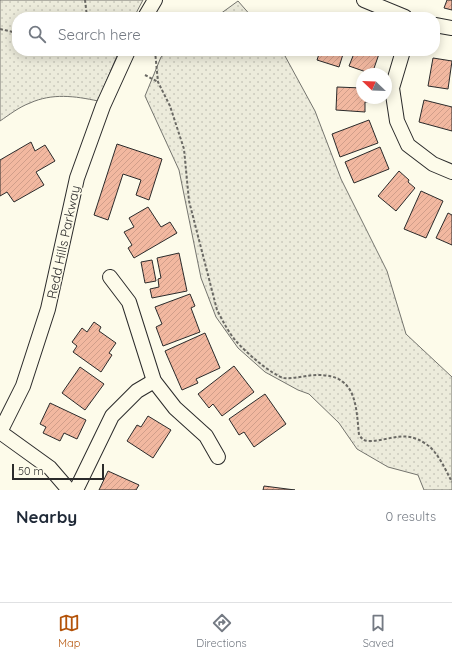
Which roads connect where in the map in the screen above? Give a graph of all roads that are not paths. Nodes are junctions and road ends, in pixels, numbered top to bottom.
1 (155, 0) edge
2 (364, 0) edge
3 (148, 12) edge
4 (393, 12) edge
5 (440, 25) edge
6 (452, 28) edge
7 (126, 56) edge
8 (402, 56) edge
9 (452, 172) edge
10 (110, 277) dead end
11 (154, 381) junction
12 (0, 432) edge
13 (218, 457) dead end
14 (69, 490) edge
15 (76, 490) edge

1 - 3 street
2 - 4 street
5 - 6 street
7 - 12 street, Redd Hills Parkway
8 - 9 street
10 - 11 street
11 - 13 street
11 - 15 street
12 - 14 street

